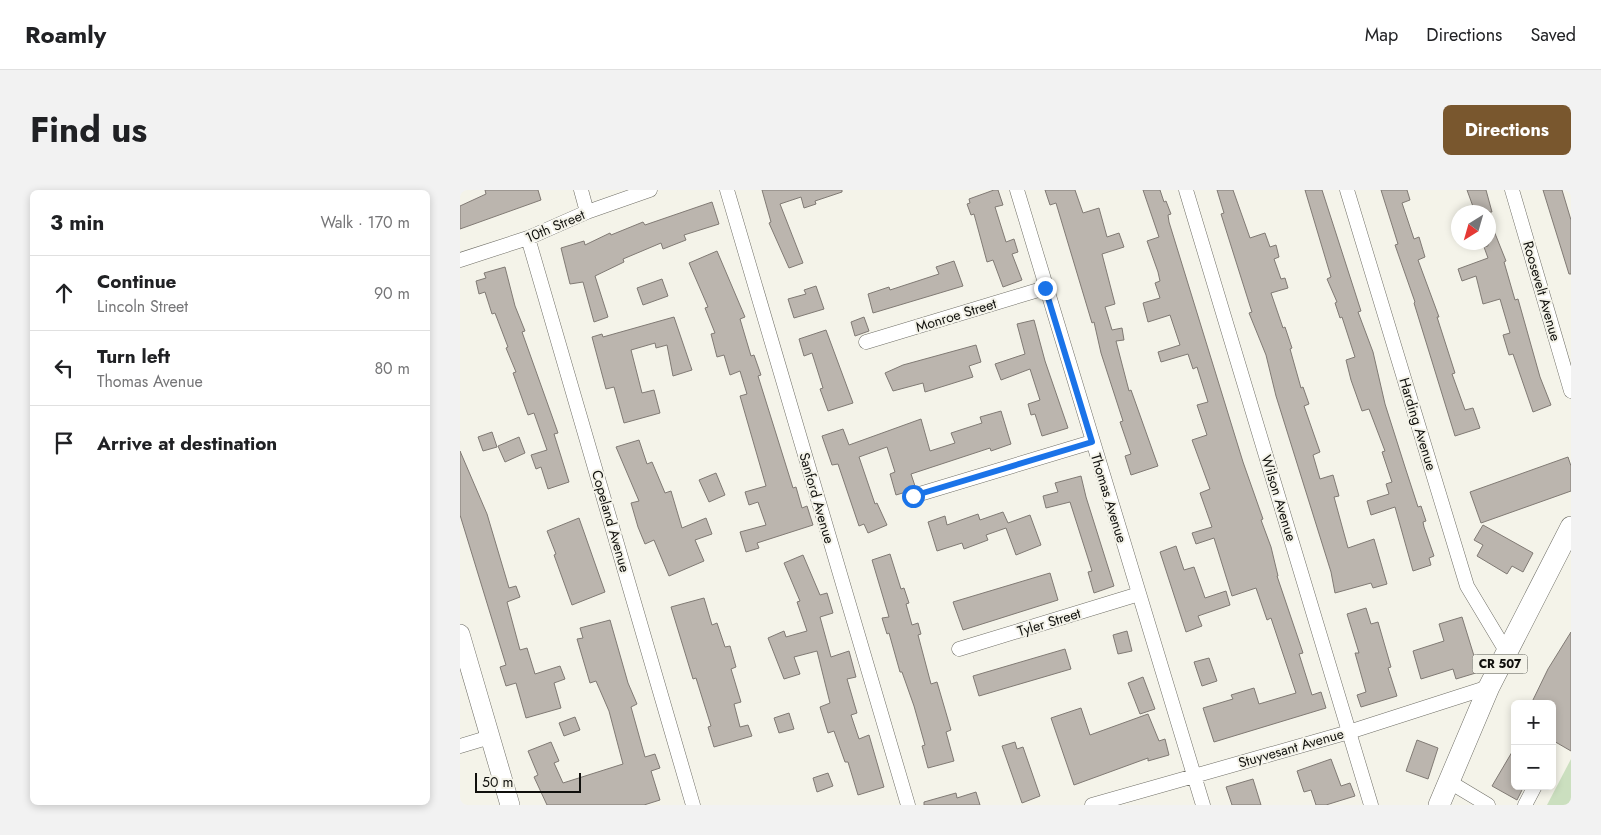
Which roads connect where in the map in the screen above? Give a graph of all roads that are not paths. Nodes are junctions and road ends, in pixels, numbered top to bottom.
1 (581, 190) edge
2 (650, 190) edge
3 (727, 190) edge
4 (1017, 190) edge
5 (1186, 190) edge
6 (1347, 190) edge
7 (1512, 190) edge
8 (587, 212) junction
9 (528, 238) junction
10 (460, 260) edge
11 (1045, 288) junction
12 (866, 342) dead end
13 (1571, 391) edge
14 (1092, 442) junction
15 (913, 496) dead end
16 (1571, 528) edge
17 (1139, 594) junction
18 (460, 634) edge
19 (959, 649) dead end
20 (1506, 651) junction
21 (1488, 687) junction
22 (1349, 732) junction
23 (490, 737) junction
24 (460, 746) edge
25 (1195, 776) junction
26 (1448, 781) junction
27 (1533, 790) edge
28 (510, 805) edge
29 (693, 805) edge
30 (908, 805) edge
31 (1092, 805) edge
32 (1203, 805) edge
33 (1371, 805) edge
34 (1439, 805) edge
35 (1488, 805) edge
36 (1525, 805) edge

1 - 8 street
2 - 8 street, 10th Street
3 - 30 street, Sanford Avenue
4 - 11 street, Thomas Avenue
5 - 22 street, Wilson Avenue
6 - 20 street, Harding Avenue
7 - 13 street, Roosevelt Avenue
8 - 9 street, 10th Street
9 - 10 street, 10th Street
9 - 29 street, Copeland Avenue
11 - 12 street, Monroe Street
11 - 14 street, Thomas Avenue
14 - 15 street
14 - 17 street, Thomas Avenue
16 - 20 main road, CR 507
17 - 19 street, Tyler Street
17 - 25 street, Thomas Avenue
18 - 23 main road
20 - 21 main road, CR 507
21 - 22 street, Stuyvesant Avenue
21 - 26 main road, CR 507
22 - 25 street, Stuyvesant Avenue
22 - 33 street, Wilson Avenue
23 - 24 street
23 - 28 main road
25 - 31 street, Stuyvesant Avenue
25 - 32 street, Thomas Avenue
26 - 34 main road, CR 507
26 - 35 street
27 - 36 street

